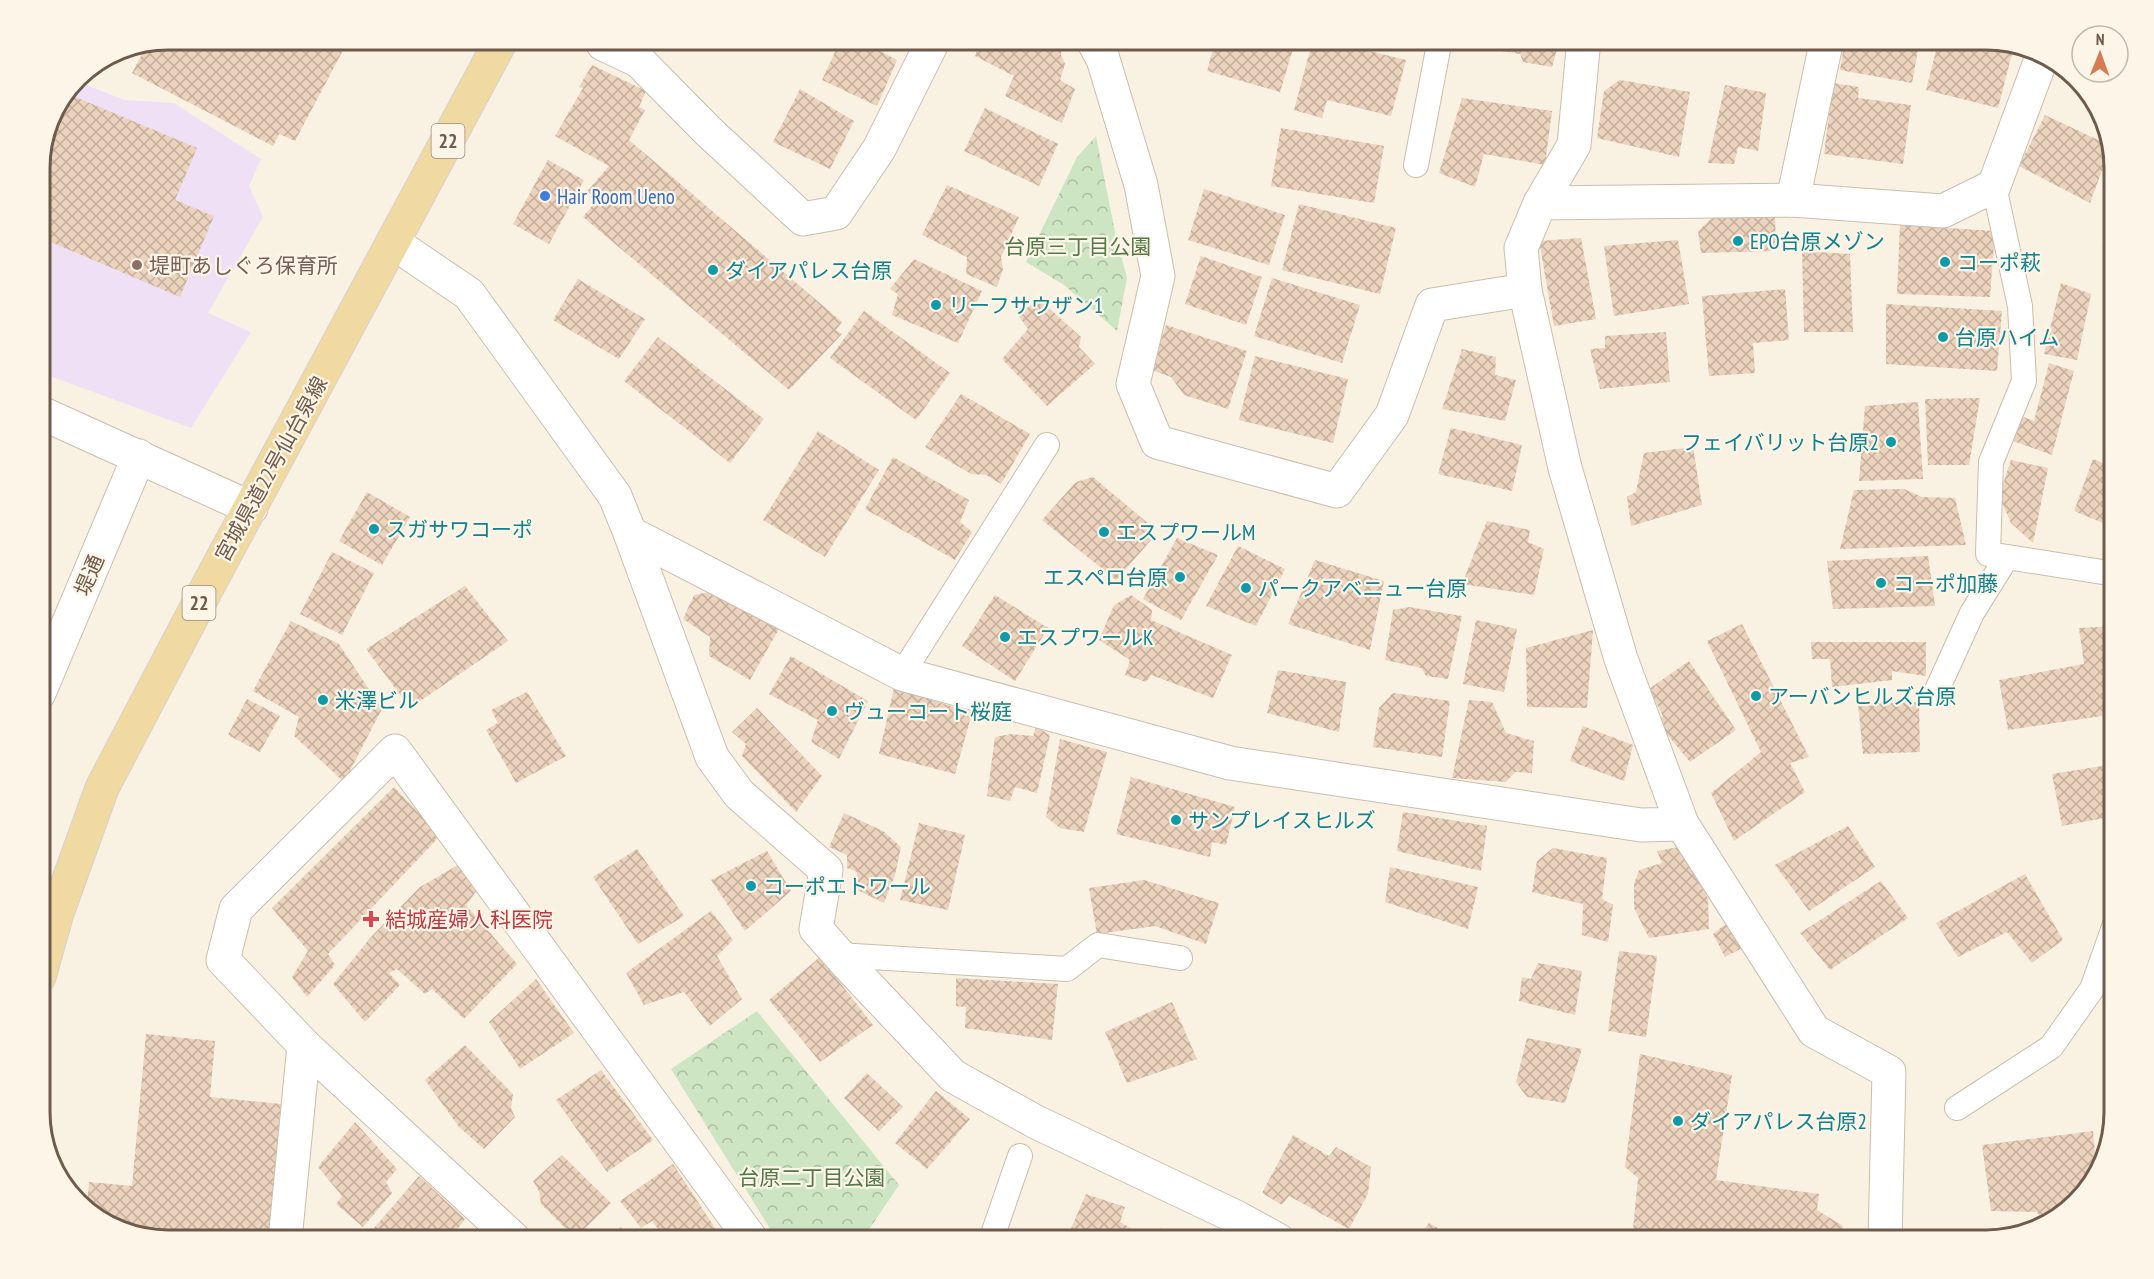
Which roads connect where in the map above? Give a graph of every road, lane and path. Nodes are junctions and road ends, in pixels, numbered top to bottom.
1 (496, 50) edge
2 (616, 50) edge
3 (928, 50) edge
4 (1098, 50) edge
5 (1438, 50) edge
6 (1583, 50) edge
7 (1825, 50) edge
8 (2040, 62) edge
9 (1416, 165) dead end
10 (1994, 186) junction
11 (1793, 200) junction
12 (1540, 203) junction
13 (394, 243) junction
14 (1525, 290) junction
15 (50, 417) edge
16 (1047, 445) dead end
17 (139, 456) junction
18 (251, 508) junction
19 (630, 533) junction
20 (2007, 557) junction
21 (2104, 572) edge
22 (50, 667) edge
23 (902, 674) junction
24 (1936, 692) dead end
25 (1682, 824) junction
26 (50, 938) edge
27 (838, 955) junction
28 (2104, 955) edge
29 (1180, 958) dead end
30 (304, 1045) junction
31 (1957, 1108) dead end
32 (1020, 1156) dead end
33 (286, 1230) edge
34 (504, 1230) edge
35 (744, 1230) edge
36 (994, 1230) edge
37 (1260, 1230) edge
38 (1885, 1230) edge

1 - 13 main road, 宮城県道22号仙台泉線 / 22
2 - 3 street
4 - 14 street
5 - 9 lane
6 - 12 street
7 - 11 street
8 - 10 street
10 - 11 street
10 - 20 lane
11 - 12 street
12 - 14 street
13 - 18 main road, 宮城県道22号仙台泉線 / 22
13 - 19 street
14 - 25 street
15 - 17 street
16 - 23 lane
17 - 18 street
17 - 22 street, 堤通
18 - 26 main road, 宮城県道22号仙台泉線 / 22
19 - 23 street
19 - 27 street
20 - 21 lane
20 - 24 lane
23 - 25 street
25 - 38 street
27 - 29 lane
27 - 37 street
28 - 31 lane
30 - 33 street
30 - 34 street
30 - 35 street
32 - 36 lane

